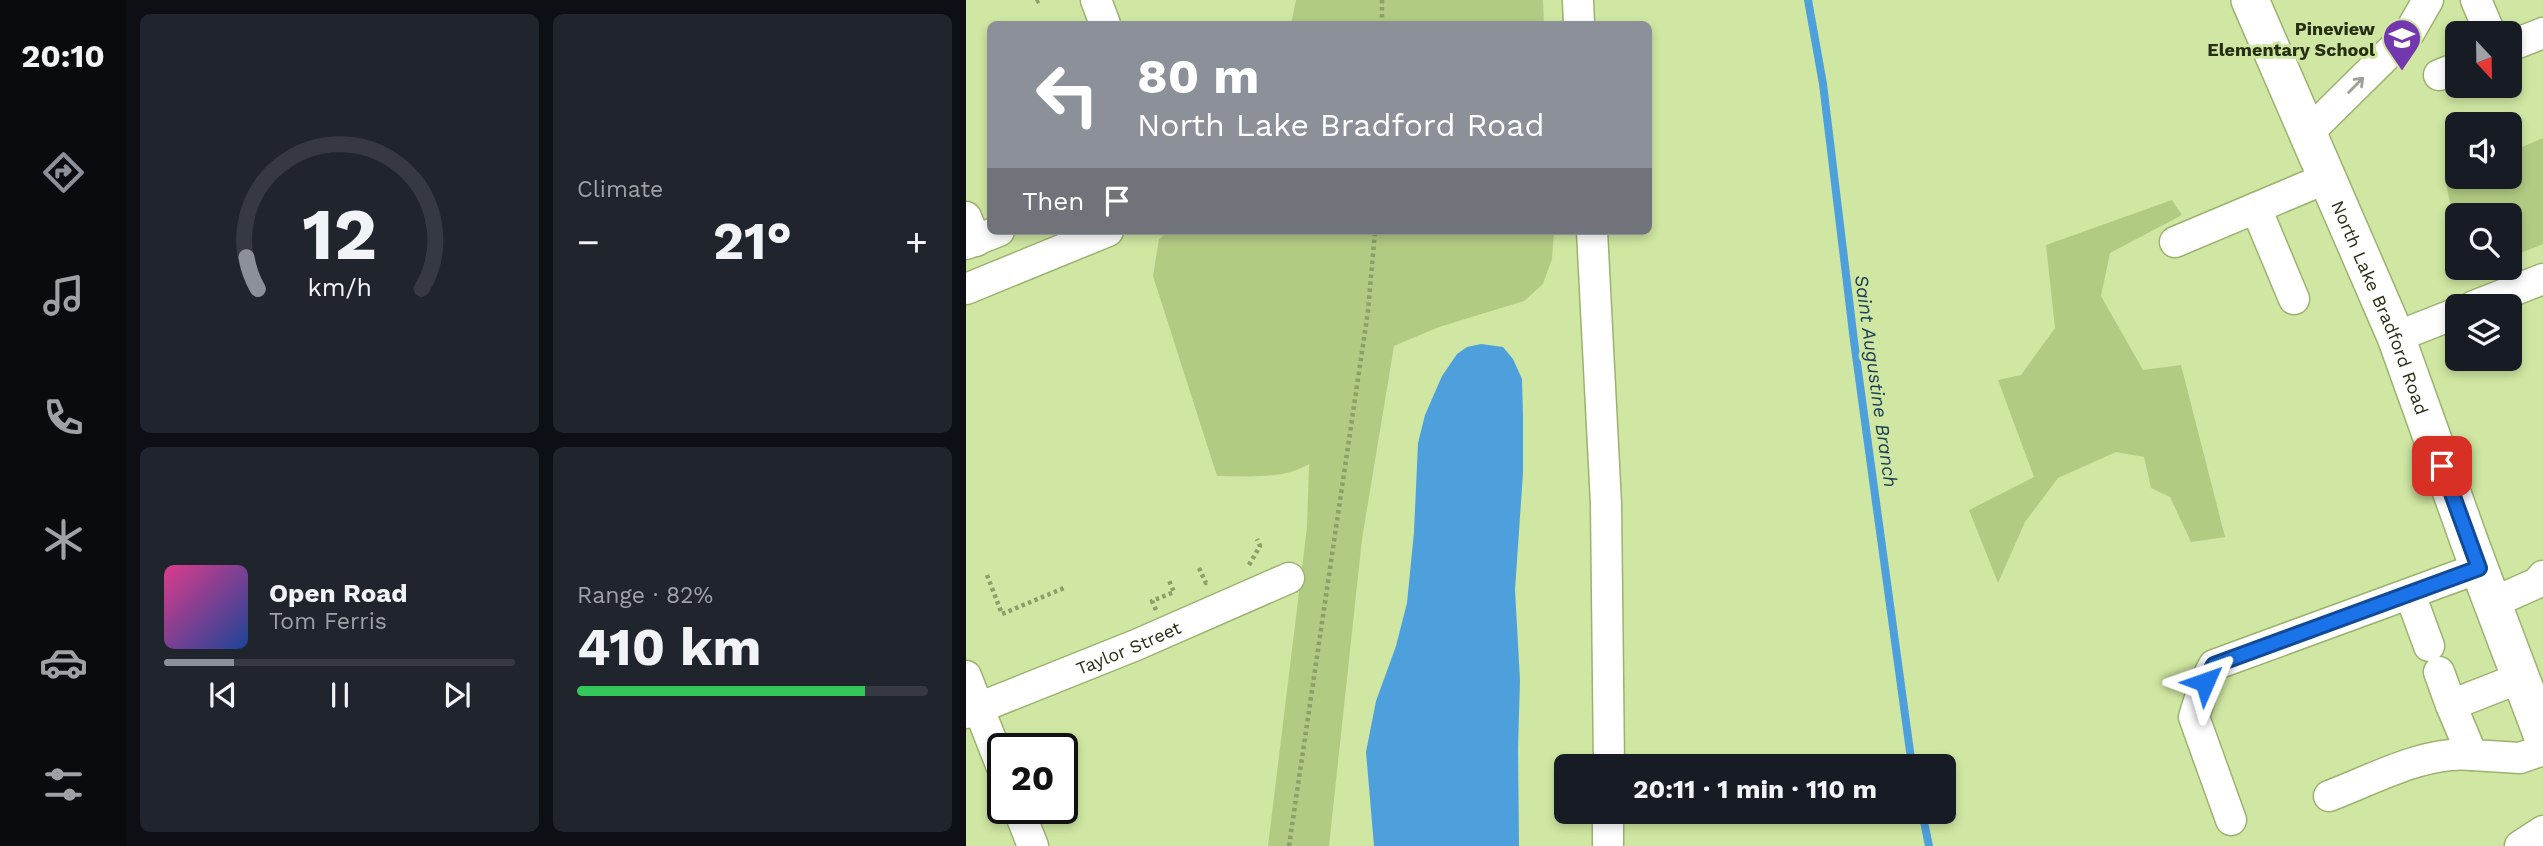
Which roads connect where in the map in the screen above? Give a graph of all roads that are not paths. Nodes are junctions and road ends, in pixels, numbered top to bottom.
1 (1096, 0) edge
2 (1578, 0) edge
3 (2250, 0) edge
4 (2428, 0) edge
5 (2476, 0) edge
6 (1104, 21) edge
7 (1579, 21) edge
8 (2485, 21) edge
9 (2543, 33) edge
10 (2522, 41) edge
11 (2308, 134) junction
12 (2327, 178) junction
13 (2256, 208) junction
14 (1098, 235) edge
15 (1592, 235) edge
16 (975, 237) edge
17 (2175, 242) dead end
18 (2543, 279) edge
19 (973, 286) edge
20 (2505, 294) edge
21 (2294, 299) dead end
22 (2445, 318) edge
23 (2396, 337) junction
24 (2479, 568) junction
25 (2543, 576) edge
26 (1289, 578) dead end
27 (2410, 594) junction
28 (2492, 604) junction
29 (966, 676) edge
30 (2531, 693) edge
31 (2451, 705) junction
32 (972, 711) edge
33 (2543, 737) edge
34 (987, 740) edge
35 (2543, 750) edge
36 (1609, 754) edge
37 (2472, 755) junction
38 (2329, 796) dead end
39 (2231, 820) dead end
40 (1024, 824) edge
41 (1608, 824) edge
42 (2543, 831) edge
43 (1032, 846) edge
44 (1608, 846) edge
45 (2520, 846) edge

1 - 6 street
2 - 7 street
3 - 11 main road, North Lake Bradford Road
11 -> 4 street
5 - 8 street
9 - 10 street
11 - 12 main road, North Lake Bradford Road
12 - 13 street
12 - 23 main road, North Lake Bradford Road
13 - 17 street
13 - 21 street
14 - 19 street
15 - 36 street
16 - 19 street
18 - 20 street
22 - 23 street
23 - 24 main road, North Lake Bradford Road
24 - 27 street
24 - 28 main road, North Lake Bradford Road
25 - 28 street
26 - 32 street, Taylor Street
27 - 31 street
27 - 39 street
28 - 30 main road, North Lake Bradford Road
29 - 32 street
30 - 31 street
30 - 33 main road, North Lake Bradford Road
31 - 37 street
32 - 34 street
35 - 37 street
37 - 38 street
40 - 43 street
41 - 44 street
42 - 45 street

